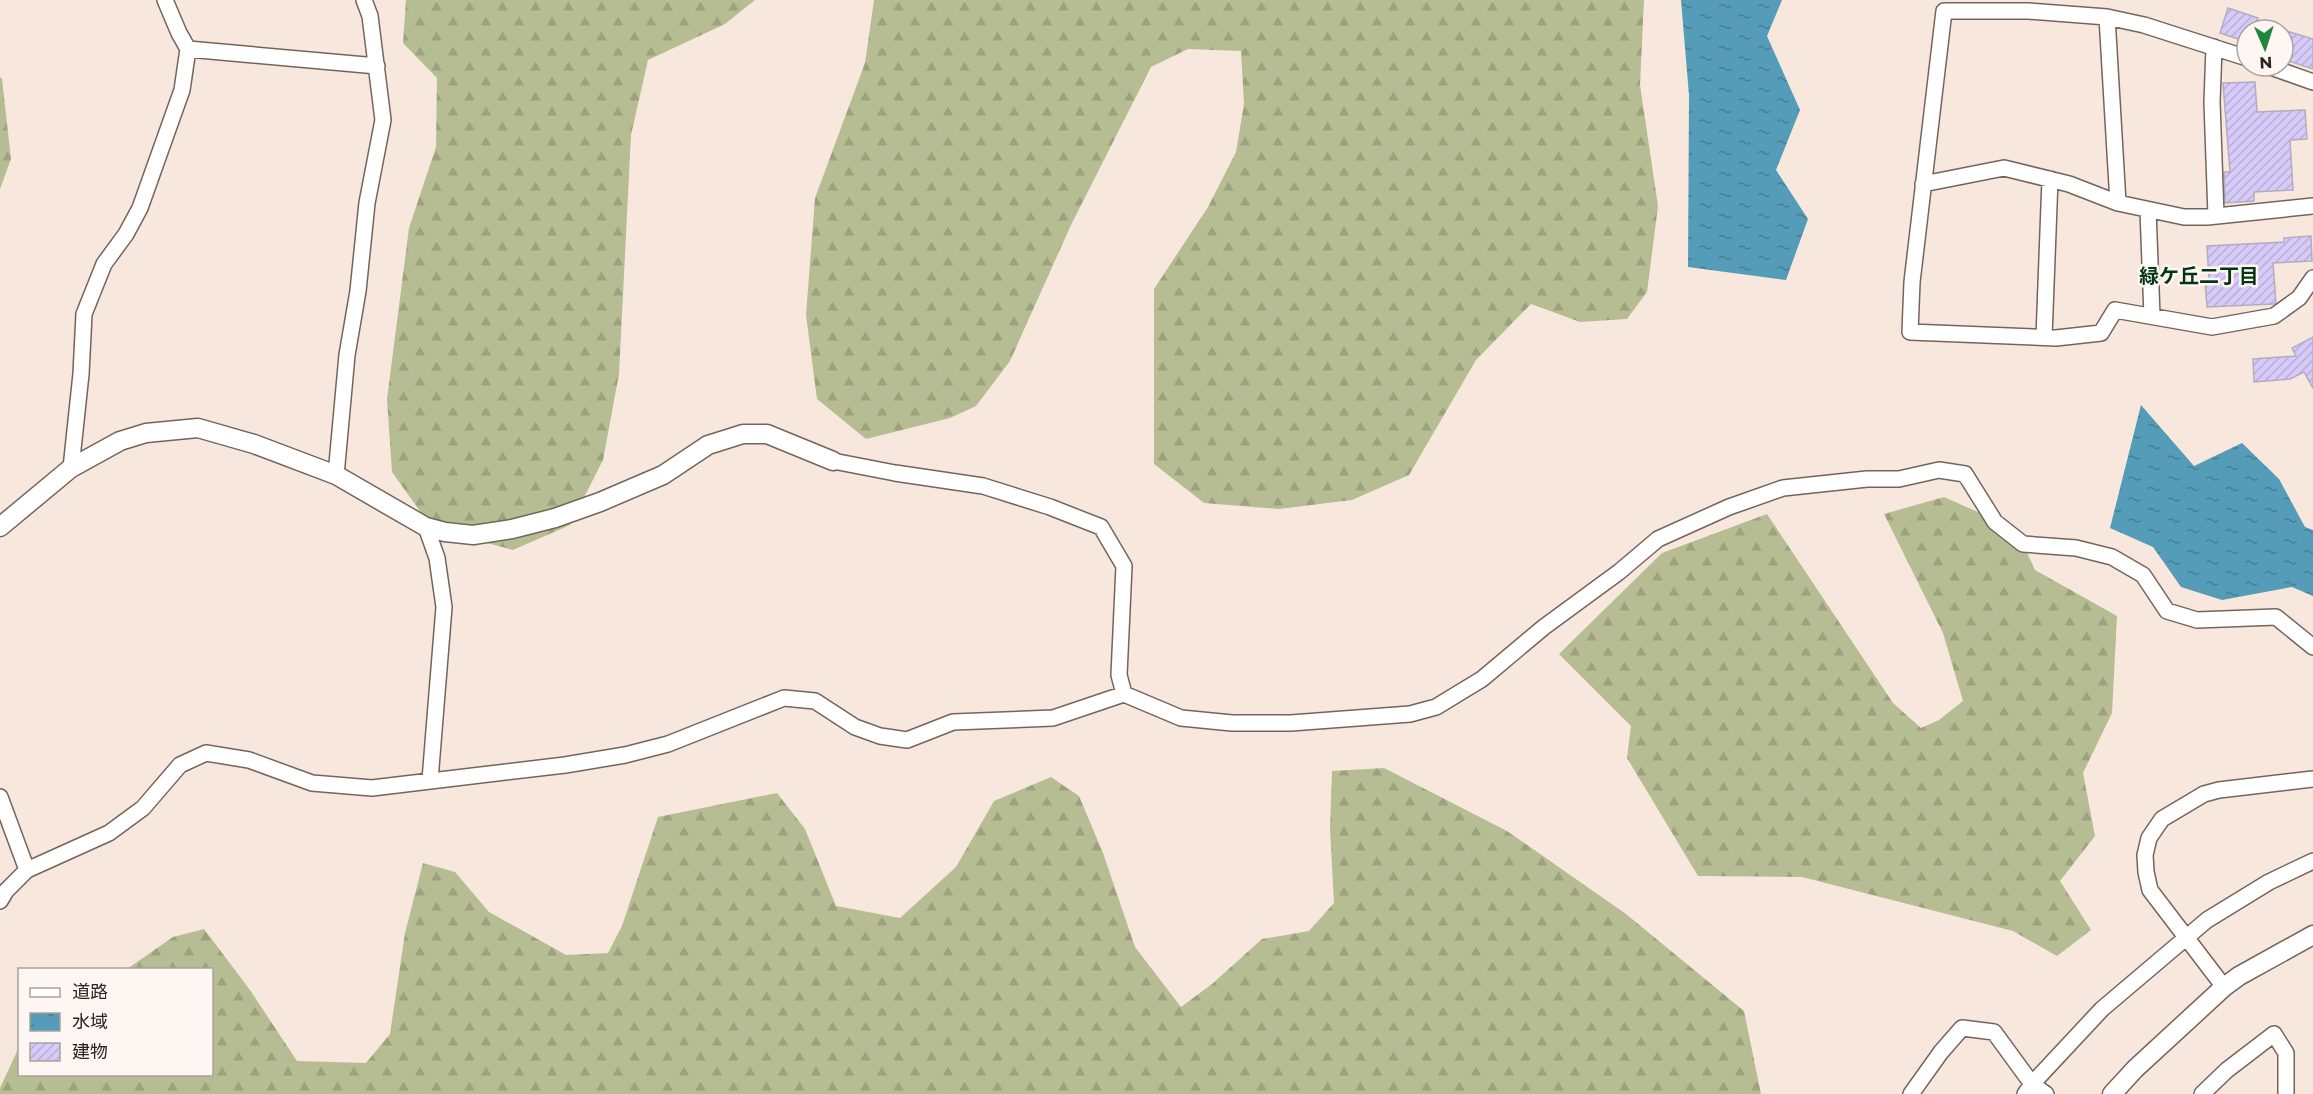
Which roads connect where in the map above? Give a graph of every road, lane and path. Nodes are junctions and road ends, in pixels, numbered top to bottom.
1 (165, 0) edge
2 (364, 0) edge
3 (2107, 17) junction
4 (2214, 47) junction
5 (188, 49) junction
6 (2235, 54) edge
7 (377, 66) junction
8 (2295, 76) edge
9 (2313, 82) edge
10 (2050, 179) junction
11 (1923, 184) junction
12 (2118, 203) junction
13 (2313, 206) edge
14 (2148, 210) junction
15 (2216, 216) junction
16 (2313, 278) edge
17 (2152, 316) junction
18 (2044, 338) junction
19 (833, 461) joint
20 (71, 468) junction
21 (336, 475) junction
22 (0, 527) edge
23 (426, 527) junction
24 (2313, 647) edge
25 (1124, 694) junction
26 (2313, 779) edge
27 (430, 780) junction
28 (0, 797) edge
29 (2313, 861) edge
30 (27, 870) junction
31 (0, 901) edge
32 (2313, 935) edge
33 (2187, 937) junction
34 (2224, 987) junction
35 (2028, 1089) edge
36 (1911, 1094) edge
37 (2046, 1094) edge
38 (2112, 1094) edge
39 (2202, 1094) edge
40 (2286, 1094) edge

1 - 5 street
2 - 7 street
3 - 4 street
3 - 11 street
3 - 12 street
4 - 6 street
4 - 15 street
5 - 7 street
5 - 20 street
7 - 21 street
8 - 9 street
10 - 11 street
10 - 12 street
10 - 18 street
11 - 18 street
12 - 14 street
13 - 15 street
14 - 15 street
14 - 17 street
16 - 17 street
17 - 18 street
19 - 23 street
19 - 25 street
20 - 21 street
20 - 22 street
21 - 23 street
23 - 27 street
24 - 25 street
25 - 27 street
26 - 33 street
27 - 30 street
28 - 30 street
29 - 33 street
30 - 31 street
32 - 34 street
33 - 34 street
33 - 35 street
34 - 38 street
35 - 36 street
35 - 37 street
39 - 40 street

